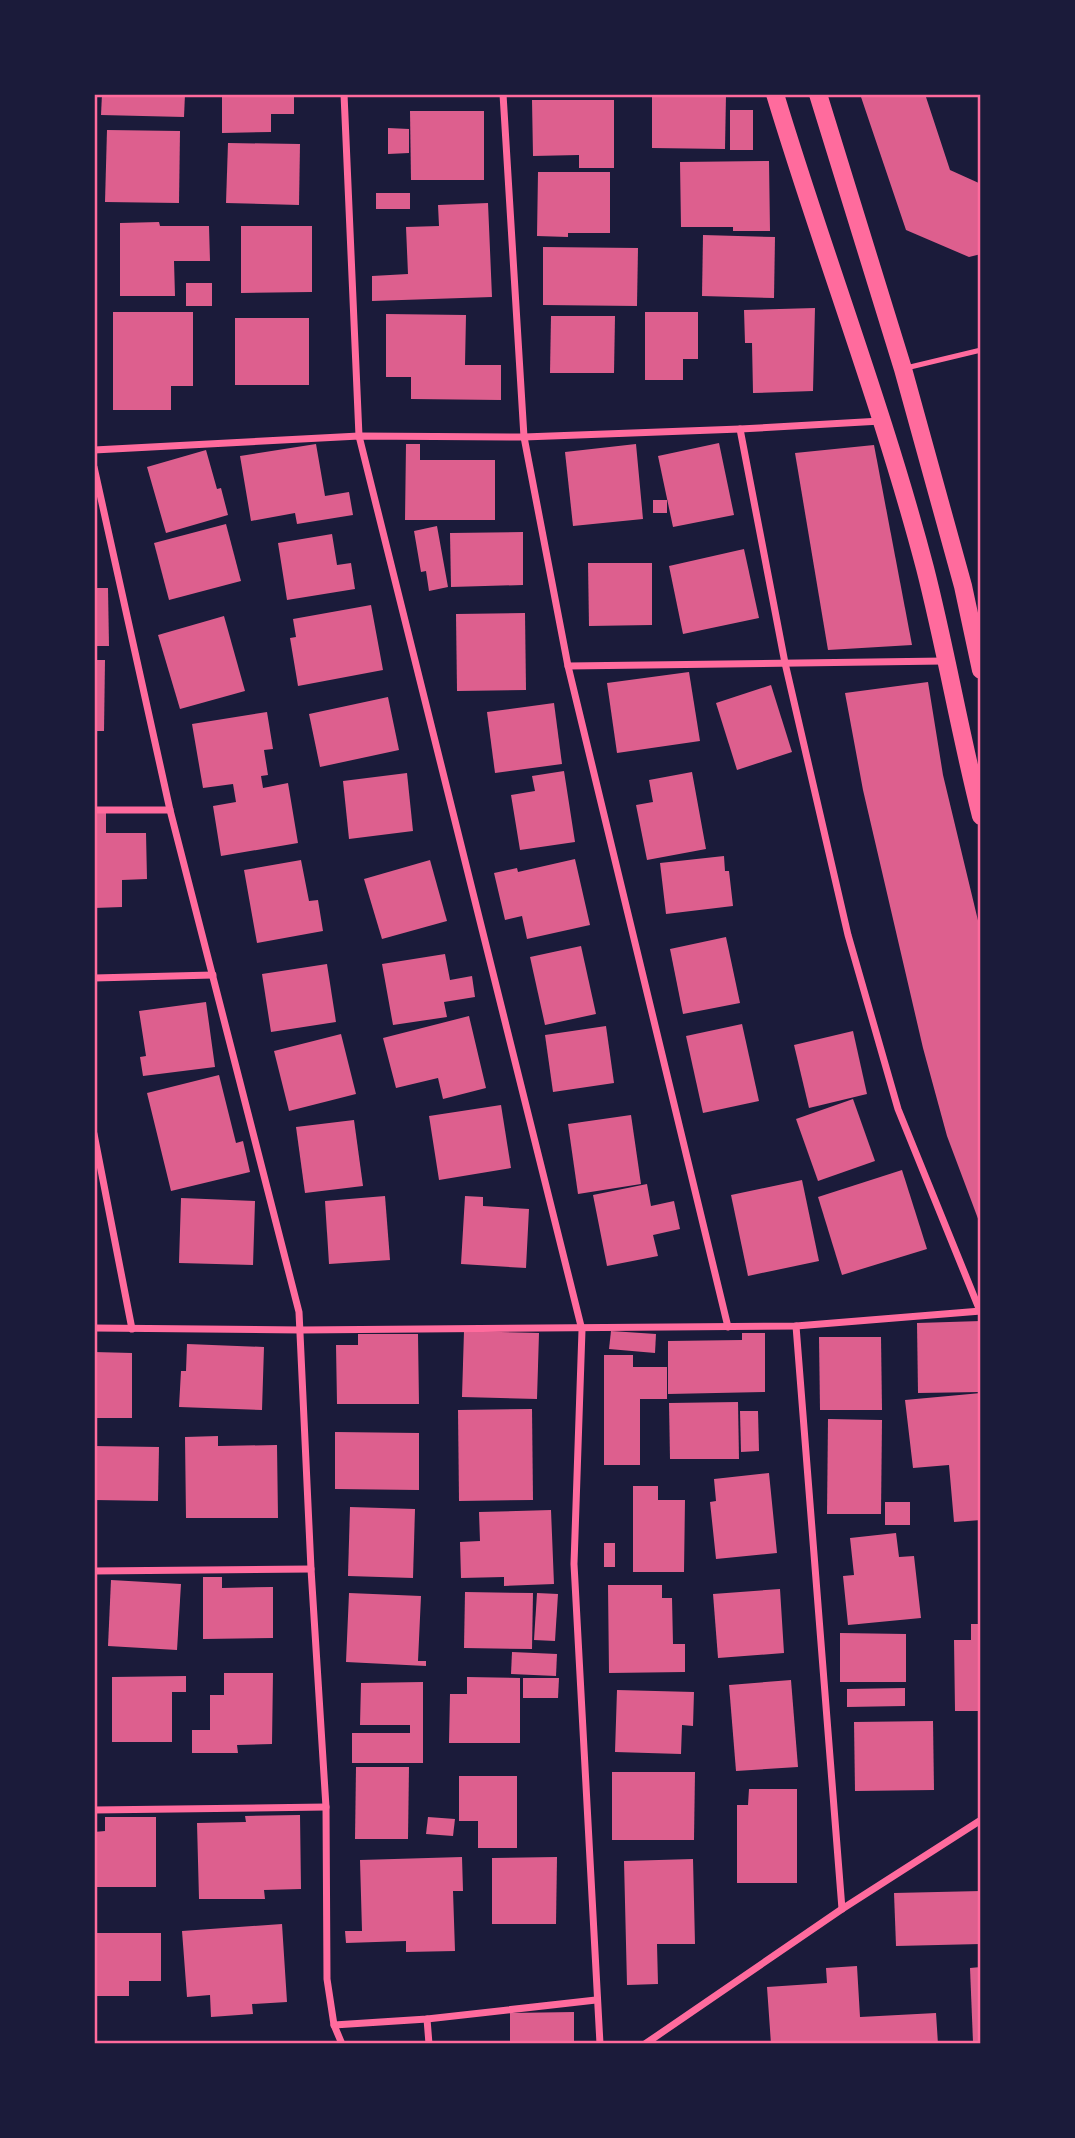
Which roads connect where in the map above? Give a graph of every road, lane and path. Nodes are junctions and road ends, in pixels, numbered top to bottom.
1 (344, 94) edge
2 (503, 94) edge
3 (775, 94) edge
4 (818, 94) edge
5 (981, 350) edge
6 (903, 369) junction
7 (881, 421) junction
8 (740, 429) junction
9 (359, 436) junction
10 (524, 437) junction
11 (94, 450) edge
12 (94, 467) edge
13 (979, 658) edge
14 (945, 661) junction
15 (785, 663) junction
16 (568, 666) junction
17 (94, 810) edge
18 (170, 810) junction
19 (981, 816) edge
20 (213, 975) junction
21 (94, 978) edge
22 (94, 1133) edge
23 (980, 1311) edge
24 (796, 1326) junction
25 (728, 1327) junction
26 (94, 1328) edge
27 (132, 1329) junction
28 (582, 1329) junction
29 (301, 1330) junction
30 (311, 1569) junction
31 (94, 1571) edge
32 (326, 1807) junction
33 (94, 1810) edge
34 (981, 1820) edge
35 (842, 1909) junction
36 (596, 2000) junction
37 (427, 2019) junction
38 (334, 2025) junction
39 (342, 2043) edge
40 (429, 2043) edge
41 (600, 2043) edge
42 (645, 2043) edge

1 - 9 street
2 - 10 street
3 - 7 main road
4 - 6 main road
5 - 6 lane
6 - 13 main road
7 - 8 street
7 - 14 main road
8 - 10 street
8 - 15 street
9 - 10 street
9 - 11 street
9 - 28 street
10 - 16 street
12 - 18 street
14 - 15 street
14 - 19 main road
15 - 16 street
15 - 23 street
16 - 25 street
17 - 18 street
18 - 20 street
20 - 21 street
20 - 29 street
22 - 27 street
23 - 24 street
24 - 25 street
24 - 35 street
25 - 28 street
26 - 27 street
27 - 29 street
28 - 29 street
28 - 36 street
29 - 30 street
30 - 31 street
30 - 32 street
32 - 33 street
32 - 38 street
34 - 35 street
35 - 42 street
36 - 37 street
36 - 41 street
37 - 38 street
37 - 40 street
38 - 39 street

